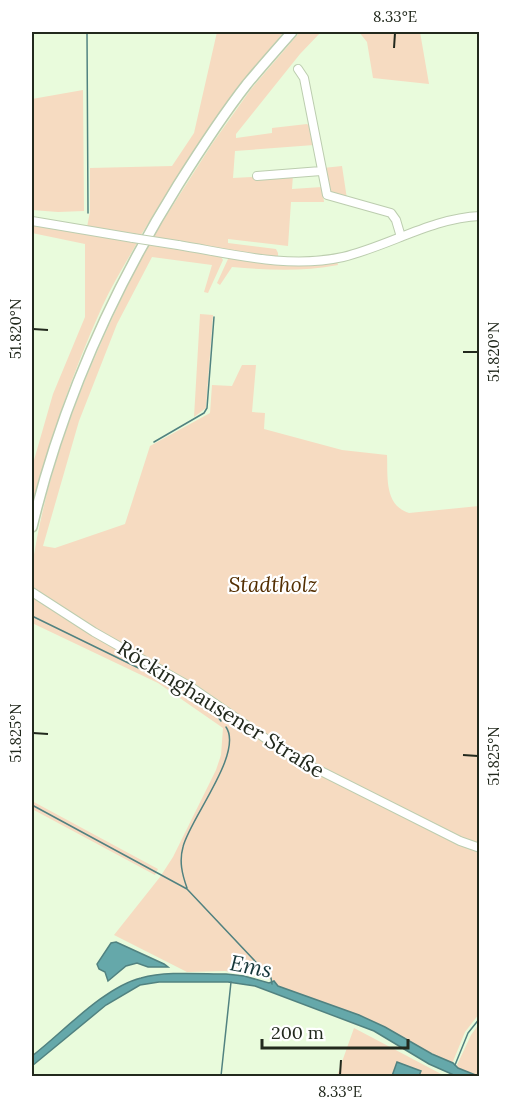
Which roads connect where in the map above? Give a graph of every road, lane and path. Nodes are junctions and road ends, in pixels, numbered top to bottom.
1 (292, 32) edge
2 (298, 69) dead end
3 (321, 171) junction
4 (257, 176) dead end
5 (480, 216) edge
6 (32, 221) edge
7 (401, 237) junction
8 (32, 527) edge
9 (32, 592) edge
10 (480, 848) edge

1 - 8 main road
2 - 3 street
3 - 4 street
3 - 7 street
5 - 7 street
6 - 7 street, bridge
9 - 10 street, Röckinghausener Straße

